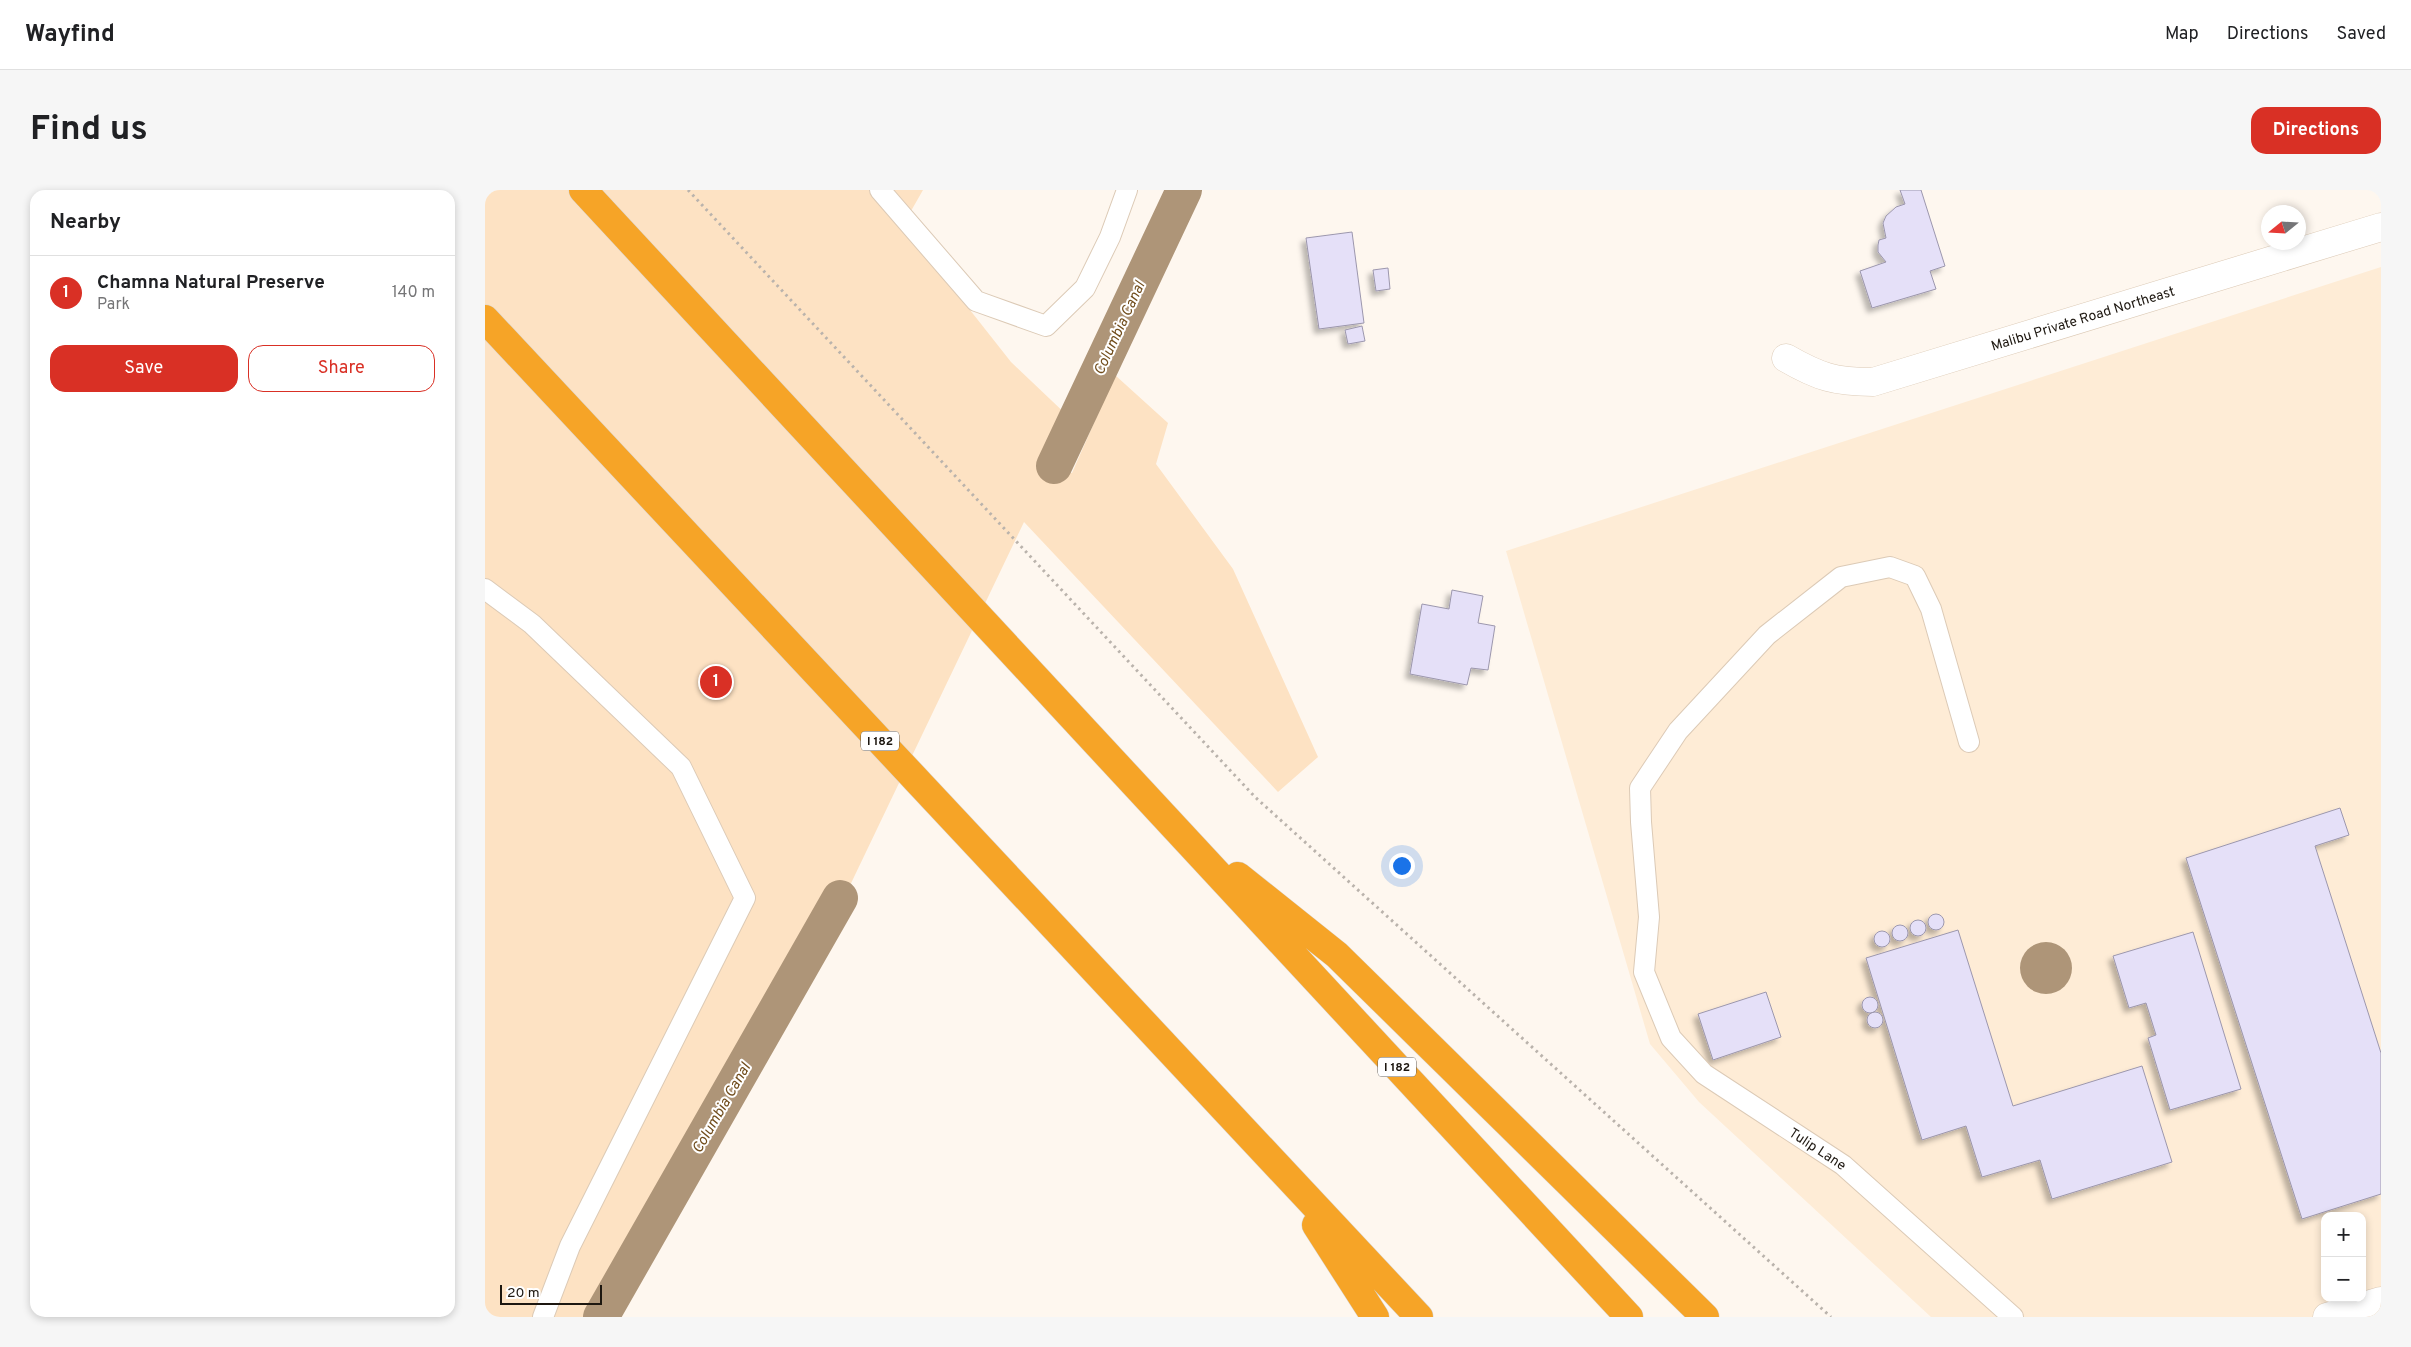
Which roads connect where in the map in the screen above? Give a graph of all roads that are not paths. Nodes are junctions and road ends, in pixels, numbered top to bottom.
1 (583, 190) edge
2 (880, 190) edge
3 (1127, 190) edge
4 (2381, 227) edge
5 (485, 319) edge
6 (1786, 358) dead end
7 (485, 589) edge
8 (1969, 742) dead end
9 (1164, 817) junction
10 (1276, 1163) junction
11 (2381, 1301) edge
12 (543, 1317) edge
13 (1375, 1317) edge
14 (1419, 1317) edge
15 (1629, 1317) edge
16 (1705, 1317) edge
17 (2013, 1317) edge
18 (2327, 1317) edge

1 - 9 highway, I 182
2 - 3 lane
4 - 6 street, Malibu Private Road Northeast
5 - 10 highway, I 182
7 - 12 lane
8 - 17 lane, Tulip Lane
9 - 15 highway, I 182
9 - 16 highway
10 - 13 highway
10 - 14 highway, I 182
11 - 18 street

